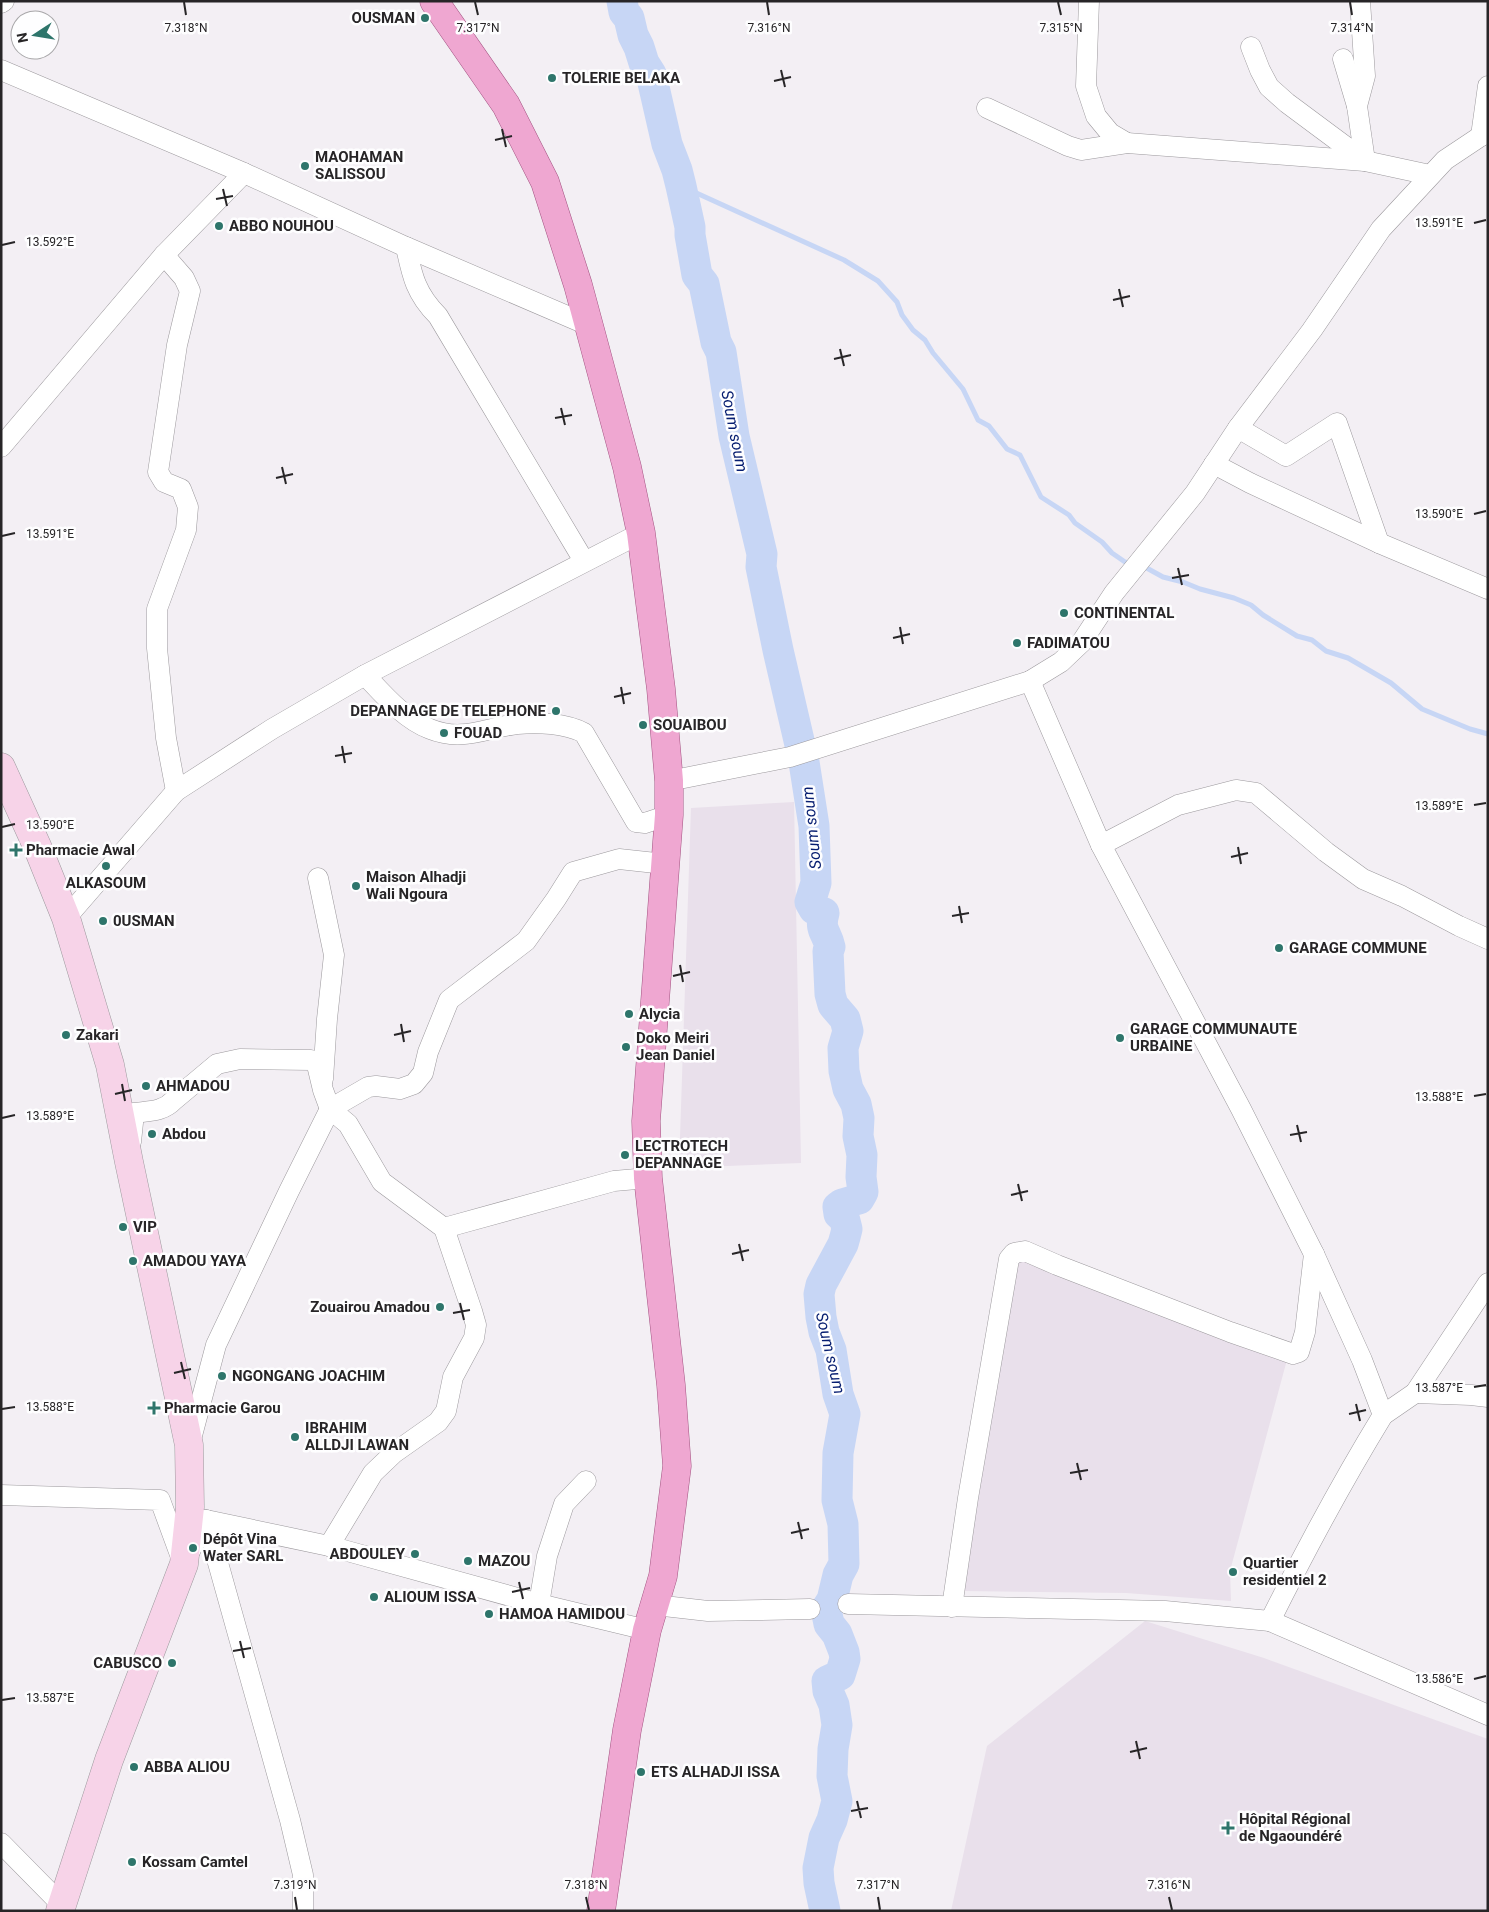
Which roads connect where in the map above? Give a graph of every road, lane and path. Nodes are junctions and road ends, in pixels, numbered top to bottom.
1 (434, 1) edge
2 (1089, 1) edge
3 (1360, 1) edge
4 (1251, 47) dead end
5 (1343, 59) dead end
6 (1, 70) edge
7 (1488, 86) edge
8 (1357, 106) junction
9 (987, 108) dead end
10 (1484, 135) edge
11 (1127, 143) junction
12 (1365, 160) junction
13 (244, 173) junction
14 (1430, 175) junction
15 (406, 248) junction
16 (164, 254) junction
17 (588, 325) junction
18 (1238, 428) junction
19 (1, 447) edge
20 (1214, 464) junction
21 (641, 533) junction
22 (1379, 543) junction
23 (584, 560) junction
24 (1488, 589) edge
25 (365, 675) junction
26 (1030, 681) junction
27 (1, 767) edge
28 (669, 781) junction
29 (176, 791) junction
30 (669, 815) junction
31 (1101, 845) junction
32 (665, 864) junction
33 (318, 878) dead end
34 (66, 918) junction
35 (1488, 939) edge
36 (323, 1090) junction
37 (330, 1109) junction
38 (129, 1162) junction
39 (648, 1178) junction
40 (444, 1228) junction
41 (1314, 1254) junction
42 (1488, 1283) edge
43 (1415, 1393) junction
44 (1488, 1398) edge
45 (1383, 1415) junction
46 (189, 1445) junction
47 (586, 1481) dead end
48 (1, 1495) edge
49 (206, 1520) junction
50 (329, 1546) junction
51 (184, 1564) junction
52 (539, 1604) junction
53 (848, 1604) dead end
54 (952, 1607) junction
55 (810, 1609) dead end
56 (651, 1617) junction
57 (1270, 1621) junction
58 (1488, 1714) edge
59 (1, 1842) edge
60 (61, 1908) edge
61 (303, 1911) edge
62 (601, 1911) edge

1 - 17 main road
2 - 11 street
3 - 8 street
4 - 12 street
5 - 8 street
6 - 13 street
7 - 10 street
8 - 12 street
9 - 11 street
10 - 14 street
11 - 12 street
12 - 14 street
13 - 15 street
13 - 16 street
14 - 18 street
15 - 17 street
15 - 23 street
16 - 19 street
16 - 29 street
17 - 21 main road
18 - 20 street
18 - 22 street
20 - 22 street
20 - 26 street
21 - 23 street
21 - 28 main road
22 - 24 street
23 - 25 street
25 - 29 street
25 - 30 street
26 - 28 street
26 - 31 street
27 - 34 main road
28 - 30 main road
29 - 34 street
30 - 32 main road
31 - 35 street
31 - 41 street
32 - 37 street
32 - 39 main road
33 - 36 street
34 - 38 main road
36 - 37 street
36 - 38 street
37 - 40 street
37 - 46 street
38 - 46 main road
39 - 40 street
39 - 56 main road
40 - 50 street
41 - 45 street
41 - 54 street
42 - 43 street
43 - 44 street
43 - 45 street
45 - 57 street
46 - 51 main road
47 - 52 street
48 - 51 street
49 - 50 street
49 - 51 street
49 - 61 street
50 - 52 street
51 - 60 main road
52 - 56 street
53 - 54 street
54 - 57 street
55 - 56 street
56 - 62 main road
57 - 58 street
59 - 60 street

